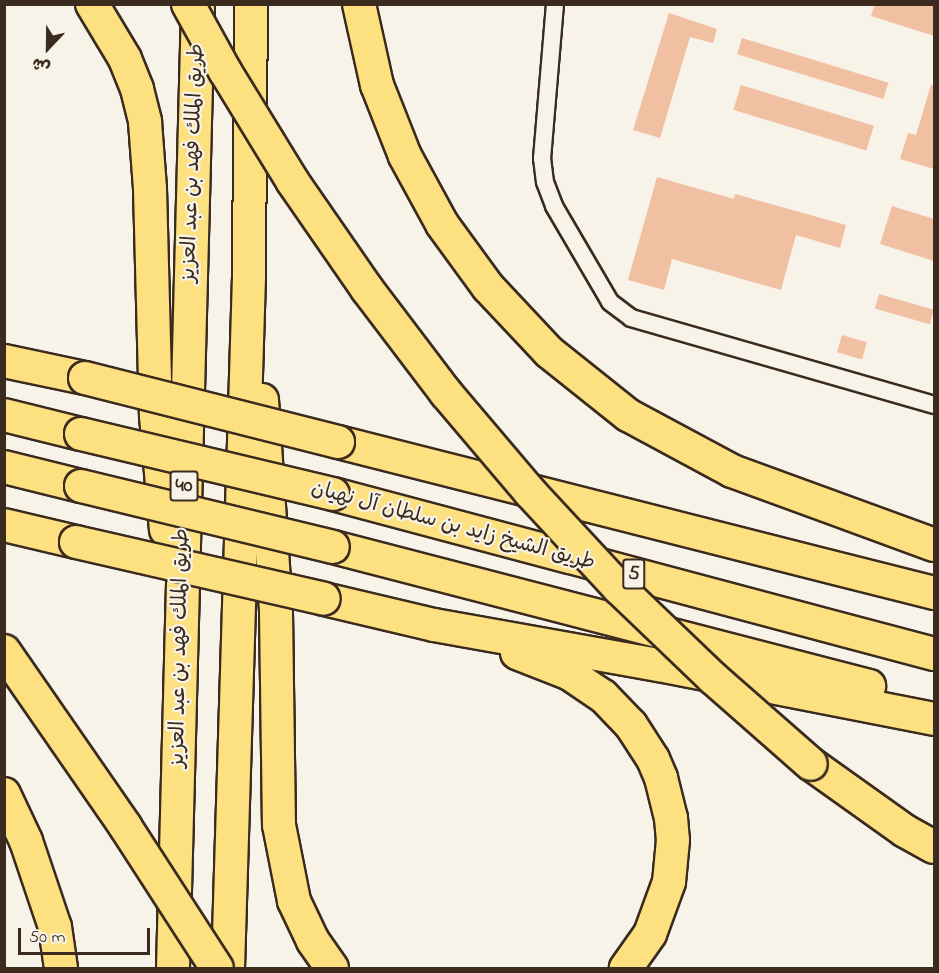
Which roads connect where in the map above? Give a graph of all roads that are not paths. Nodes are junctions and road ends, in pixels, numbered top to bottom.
1 (92, 4) edge
2 (188, 4) edge
3 (198, 4) edge
4 (251, 4) edge
5 (359, 4) edge
6 (555, 4) edge
7 (249, 276) junction
8 (4, 361) edge
9 (934, 405) edge
10 (4, 415) edge
11 (4, 467) edge
12 (4, 525) edge
13 (934, 545) edge
14 (934, 593) edge
15 (434, 625) junction
16 (180, 639) junction
17 (4, 651) edge
18 (934, 654) edge
19 (934, 703) edge
20 (934, 719) edge
21 (4, 794) edge
22 (934, 847) edge
23 (61, 969) edge
24 (173, 969) edge
25 (217, 969) edge
26 (228, 969) edge
27 (332, 969) edge
28 (626, 969) edge

1 - 16 highway
2 - 22 highway, bridge
3 - 16 highway, طريق الملك فهد بن عبد العزيز / 40
4 - 7 highway
5 - 13 highway
6 - 9 street
7 - 26 highway
7 - 27 highway
8 - 14 highway, bridge
10 - 18 highway, طريق الشيخ زايد بن سلطان آل نهيان / 5, bridge
11 - 19 highway, 5, bridge
12 - 15 highway, bridge
15 - 20 highway
15 - 28 highway
16 - 24 highway, طريق الملك فهد بن عبد العزيز / 40
17 - 25 highway, bridge
21 - 23 highway

